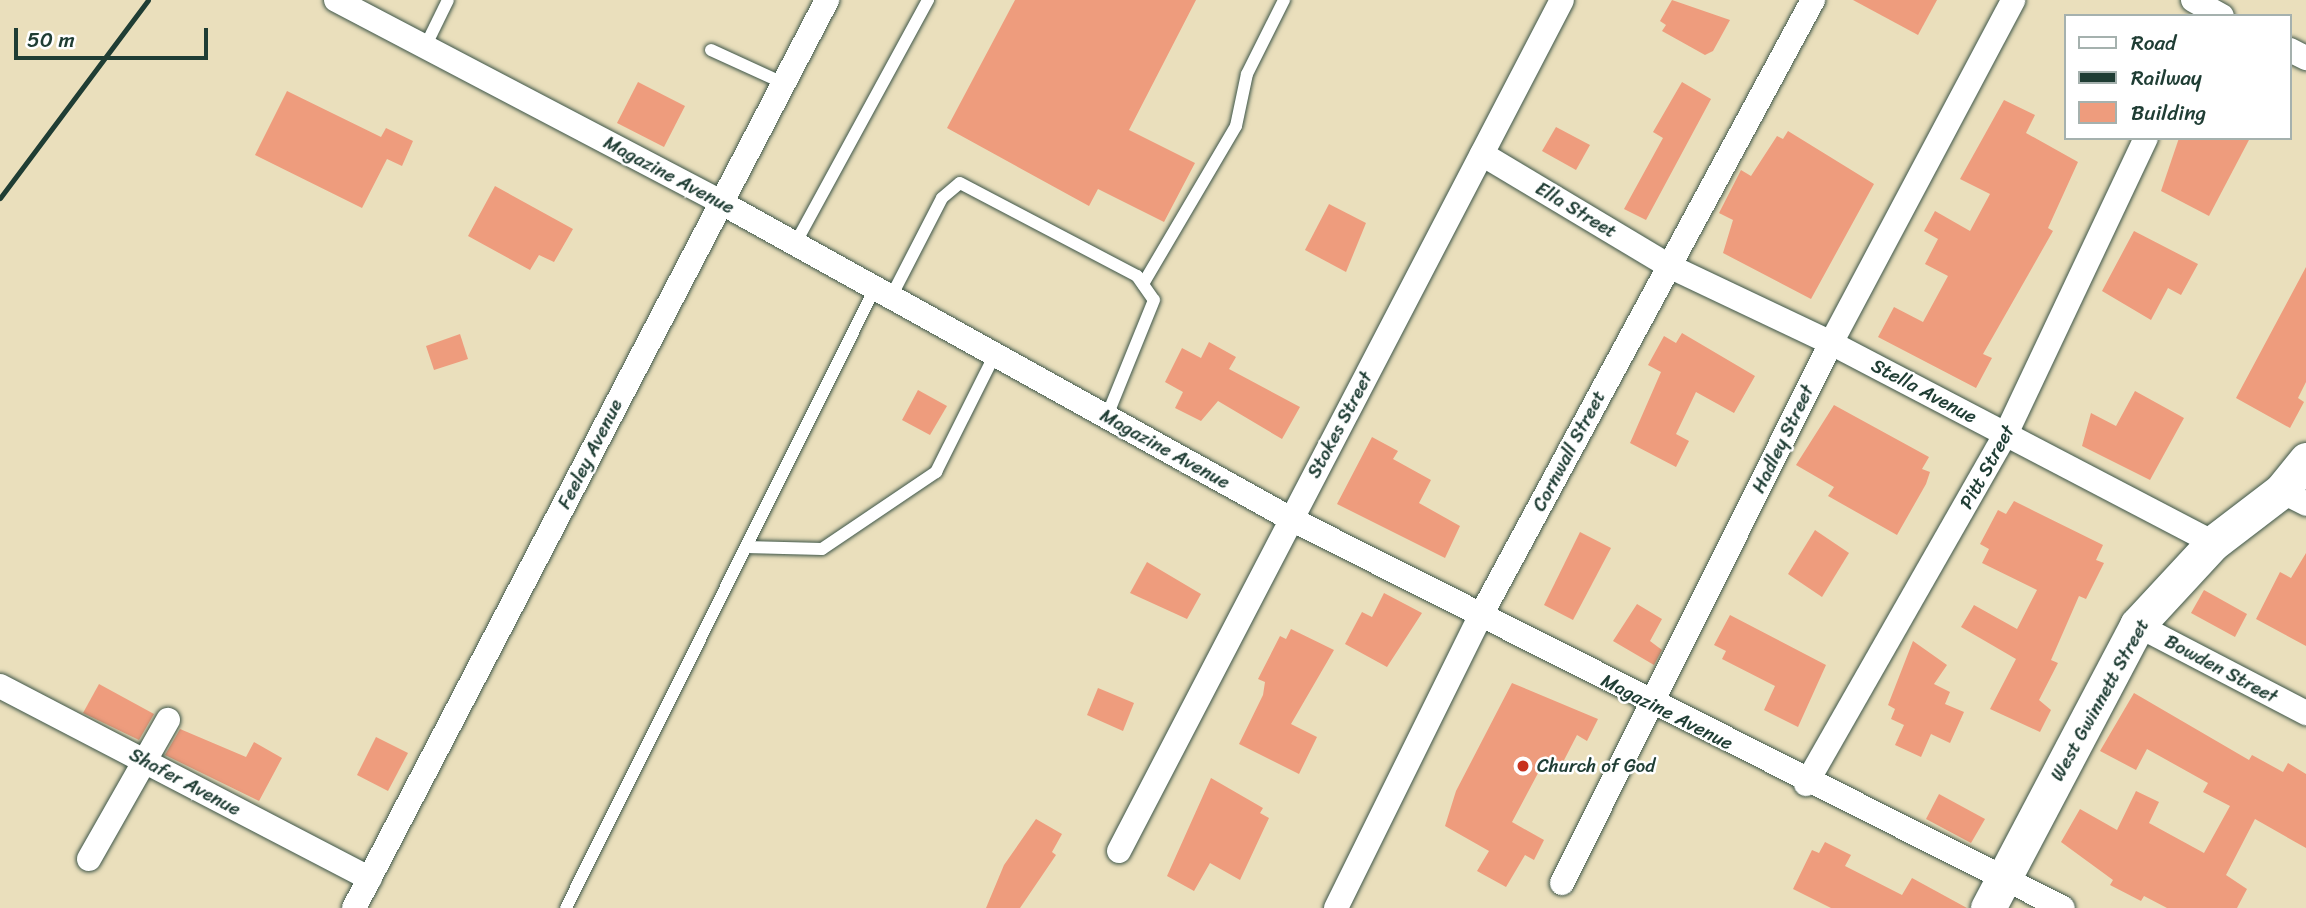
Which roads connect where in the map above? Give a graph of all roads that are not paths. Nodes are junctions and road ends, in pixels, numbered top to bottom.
1 (337, 0) edge
2 (448, 0) edge
3 (827, 0) edge
4 (928, 0) edge
5 (1284, 0) edge
6 (1562, 0) edge
7 (1813, 0) edge
8 (2013, 0) edge
9 (425, 47) junction
10 (711, 50) dead end
11 (783, 83) junction
12 (2145, 140) edge
13 (1482, 154) junction
14 (720, 202) junction
15 (795, 244) junction
16 (1669, 266) junction
17 (1143, 284) junction
18 (883, 292) junction
19 (1831, 343) junction
20 (995, 354) junction
21 (1107, 416) junction
22 (2006, 434) junction
23 (2306, 460) edge
24 (2293, 498) edge
25 (1291, 519) junction
26 (2213, 543) junction
27 (747, 547) junction
28 (1480, 615) junction
29 (2137, 625) junction
30 (0, 686) edge
31 (1651, 704) junction
32 (2306, 713) edge
33 (168, 720) dead end
34 (142, 760) junction
35 (1807, 784) junction
36 (1119, 851) dead end
37 (89, 859) dead end
38 (2004, 877) junction
39 (370, 879) junction
40 (1562, 883) dead end
41 (354, 908) edge
42 (566, 908) edge
43 (1336, 908) edge
44 (1987, 908) edge
45 (2063, 908) edge

1 - 9 street, Magazine Avenue
2 - 9 lane
3 - 11 street, Feeley Avenue
4 - 15 lane
5 - 17 lane
6 - 13 street, Stokes Street
7 - 16 street, Cornwall Street
8 - 19 street, Hadley Street
9 - 14 street, Magazine Avenue
10 - 11 lane
11 - 14 street, Feeley Avenue
12 - 22 street, Pitt Street
13 - 16 street, Ella Street
13 - 25 street, Stokes Street
14 - 15 street, Magazine Avenue
14 - 39 street, Feeley Avenue
15 - 18 street, Magazine Avenue
16 - 19 street, Stella Avenue
16 - 28 street, Cornwall Street
17 - 18 lane
17 - 21 lane
18 - 20 street, Magazine Avenue
18 - 27 lane
19 - 22 street, Stella Avenue
19 - 31 street, Hadley Street
20 - 21 street, Magazine Avenue
20 - 27 lane
21 - 25 street, Magazine Avenue
22 - 26 street, Stella Avenue
22 - 35 street, Pitt Street
23 - 24 main road, West Gwinnett Street
24 - 26 main road, West Gwinnett Street
25 - 28 street, Magazine Avenue
25 - 36 street, Stokes Street
26 - 29 main road, West Gwinnett Street
27 - 42 lane
28 - 31 street, Magazine Avenue
28 - 43 street, Cornwall Street
29 - 32 street, Bowden Street
29 - 38 main road, West Gwinnett Street
30 - 34 street, Shafer Avenue
31 - 35 street, Magazine Avenue
31 - 40 street, Hadley Street
33 - 34 street
34 - 37 street
34 - 39 street, Shafer Avenue
35 - 38 street, Magazine Avenue
38 - 44 main road, West Gwinnett Street
38 - 45 street, Magazine Avenue
39 - 41 street, Feeley Avenue

